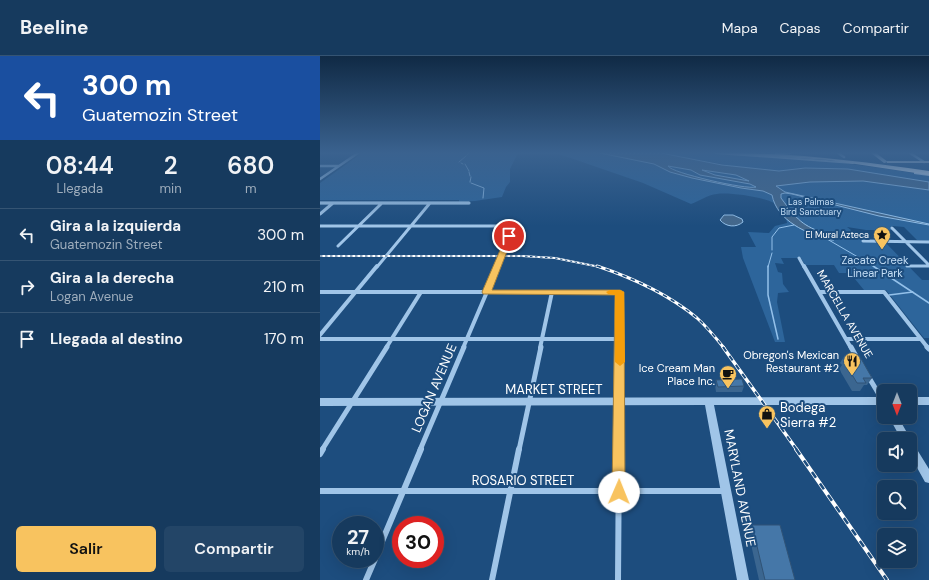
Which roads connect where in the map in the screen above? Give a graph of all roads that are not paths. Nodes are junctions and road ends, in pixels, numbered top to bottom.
1 (320, 203) edge
2 (334, 203) junction
3 (382, 203) junction
4 (430, 203) junction
5 (469, 203) dead end
6 (320, 214) edge
7 (320, 226) edge
8 (358, 226) junction
9 (411, 226) junction
10 (892, 228) dead end
11 (863, 241) dead end
12 (905, 241) junction
13 (929, 242) edge
14 (338, 246) dead end
15 (799, 258) dead end
16 (929, 265) edge
17 (907, 266) dead end
18 (320, 292) edge
19 (356, 292) junction
20 (421, 292) junction
21 (486, 292) junction
22 (552, 292) junction
23 (819, 292) junction
24 (320, 335) edge
25 (320, 339) edge
26 (392, 339) junction
27 (467, 339) junction
28 (620, 339) junction
29 (846, 339) junction
30 (921, 339) junction
31 (543, 340) junction
32 (929, 348) edge
33 (861, 364) edge
34 (864, 370) edge
35 (877, 391) edge
36 (709, 401) junction
37 (917, 401) edge
38 (929, 401) edge
39 (320, 402) edge
40 (352, 402) junction
41 (440, 402) junction
42 (530, 402) junction
43 (620, 402) junction
44 (877, 402) edge
45 (320, 454) edge
46 (917, 458) edge
47 (929, 478) edge
48 (320, 491) edge
49 (404, 491) junction
50 (510, 491) junction
51 (725, 491) junction
52 (619, 492) junction
53 (384, 538) edge
54 (371, 568) edge
55 (366, 580) edge
56 (492, 580) edge
57 (618, 580) edge
58 (743, 580) edge

1 - 2 street
2 - 3 street
2 - 6 street
3 - 4 street
3 - 8 street
4 - 5 street
4 - 9 street
7 - 8 street
8 - 9 street
8 - 14 street
9 - 19 street
9 - 21 street, LOGAN AVENUE
10 - 12 street
11 - 12 street
12 - 13 street
12 - 16 street
15 - 23 street, MARCELLA AVENUE
16 - 17 street
18 - 19 street
19 - 20 street
19 - 24 street
20 - 21 street
20 - 26 street
21 - 22 street
21 - 27 street, LOGAN AVENUE
22 - 28 street
22 - 31 street
23 - 29 street, MARCELLA AVENUE
23 - 30 street
25 - 26 street
26 - 27 street
26 - 40 street
27 - 31 street
27 - 41 street, LOGAN AVENUE
28 - 31 street
28 - 43 street
29 - 30 street
29 - 33 street, MARCELLA AVENUE
30 - 32 street
31 - 42 street
34 - 35 street, MARCELLA AVENUE
36 - 43 street, MARKET STREET
36 - 44 street, MARKET STREET
36 - 51 street, MARYLAND AVENUE
37 - 38 street
39 - 40 street, MARKET STREET
40 - 41 street, MARKET STREET
40 - 45 street
41 - 42 street, MARKET STREET
41 - 49 street, LOGAN AVENUE
42 - 43 street, MARKET STREET
42 - 50 street
43 - 52 street
46 - 47 street
48 - 49 street, ROSARIO STREET
49 - 50 street, ROSARIO STREET
49 - 53 street, LOGAN AVENUE
50 - 52 street, ROSARIO STREET
50 - 56 street
51 - 52 street, ROSARIO STREET
51 - 58 street, MARYLAND AVENUE
52 - 57 street
54 - 55 street, LOGAN AVENUE

